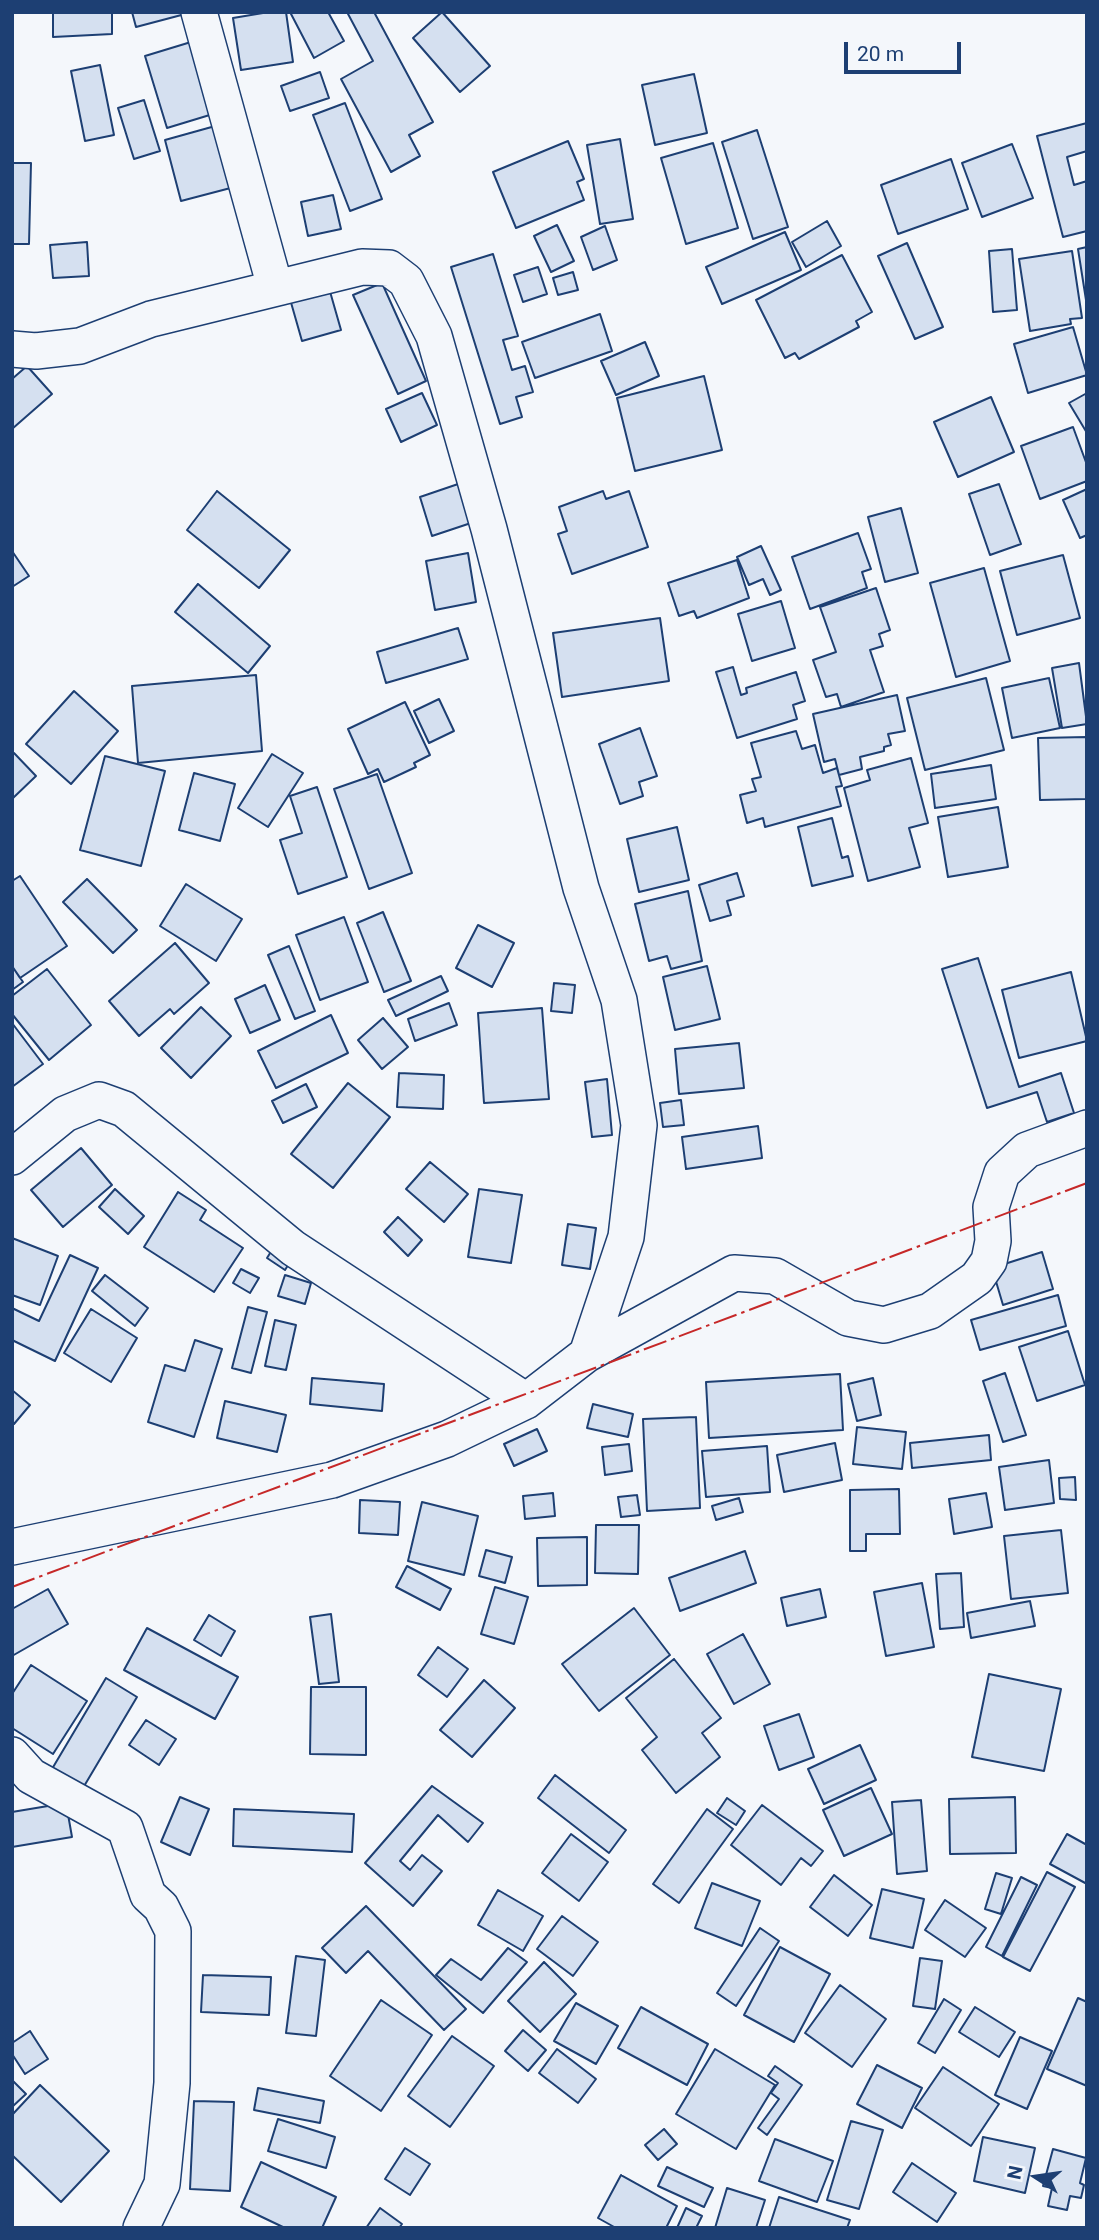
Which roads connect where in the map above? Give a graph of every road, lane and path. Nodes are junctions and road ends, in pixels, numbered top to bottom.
1 (199, 12) edge
2 (275, 287) junction
3 (12, 349) edge
4 (1087, 1128) edge
5 (12, 1157) edge
6 (587, 1354) junction
7 (526, 1401) junction
8 (12, 1547) edge
9 (12, 1755) edge
10 (141, 2228) edge

1 - 2 street
2 - 3 street
2 - 6 street
4 - 6 street
5 - 7 street
6 - 7 street
7 - 8 street
9 - 10 street

